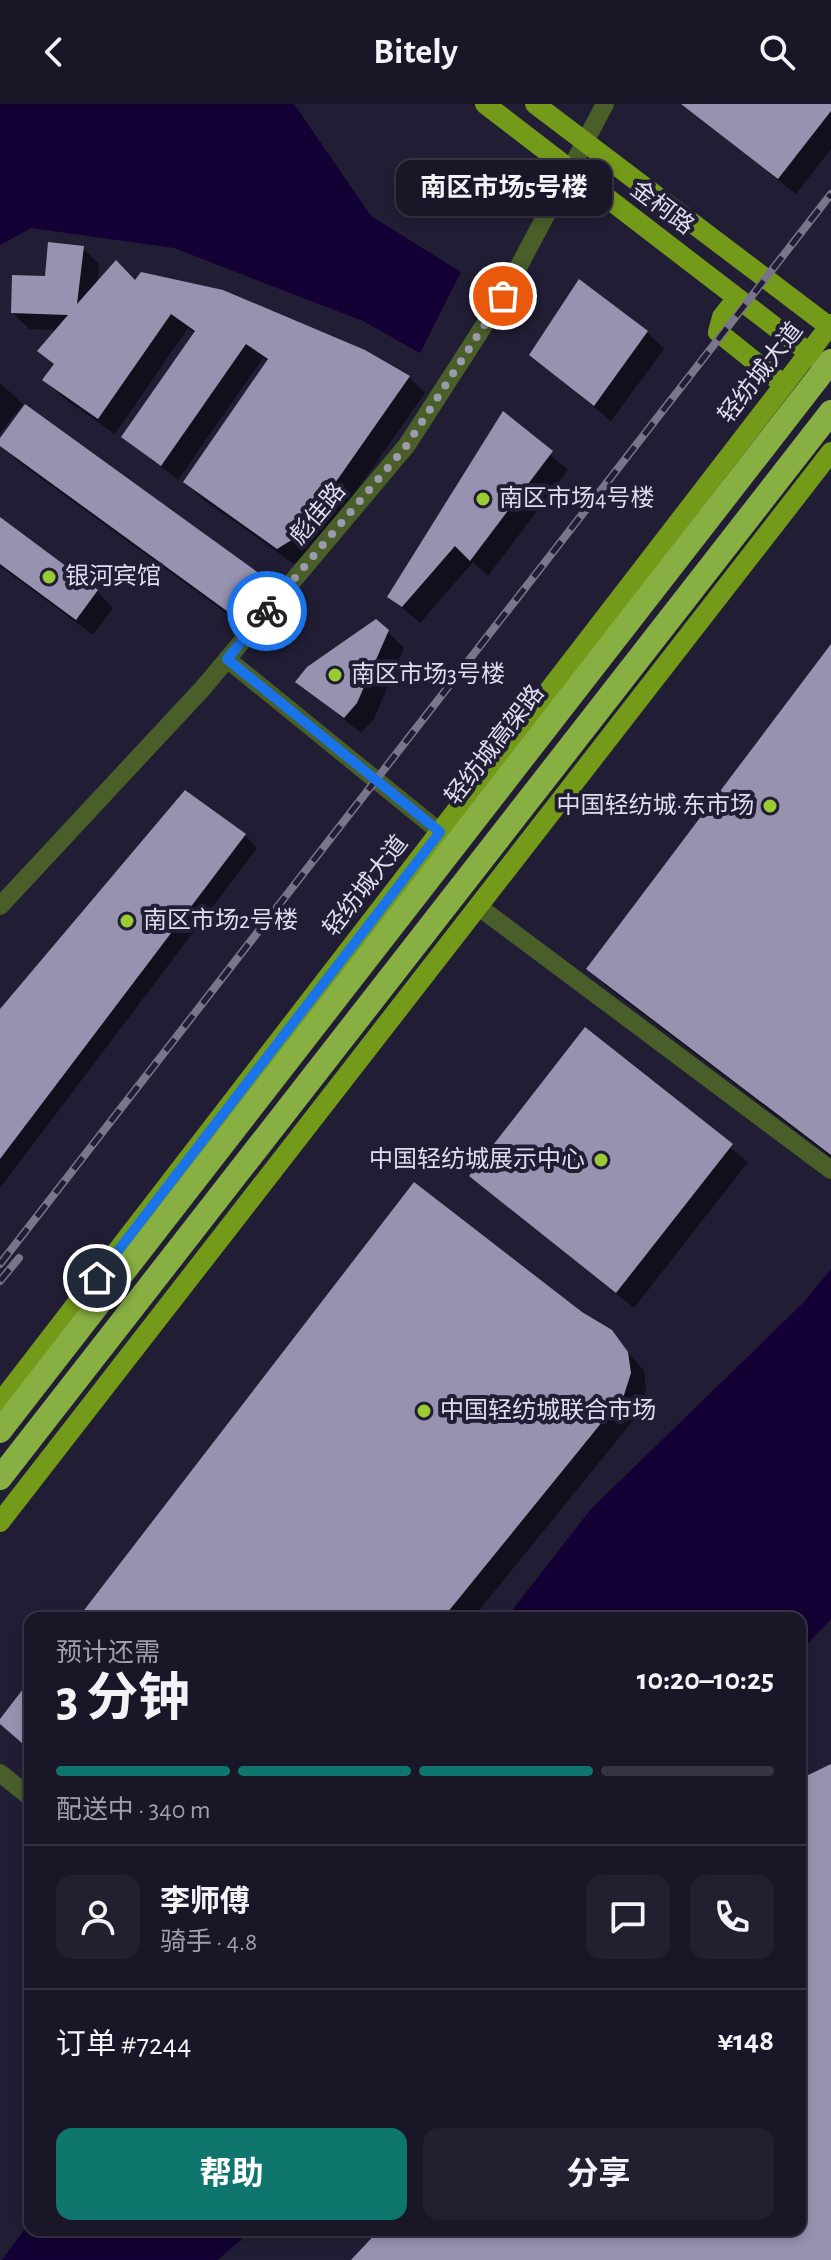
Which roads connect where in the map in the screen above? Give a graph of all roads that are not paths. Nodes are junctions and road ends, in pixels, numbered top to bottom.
1 (485, 104) edge
2 (535, 104) edge
3 (605, 104) edge
4 (584, 142) junction
5 (570, 171) junction
6 (737, 298) junction
7 (830, 327) edge
8 (820, 356) edge
9 (831, 371) edge
10 (784, 385) junction
11 (831, 412) edge
12 (831, 452) edge
13 (227, 659) junction
14 (440, 832) junction
15 (0, 906) edge
16 (479, 907) junction
17 (831, 1170) edge
18 (0, 1403) edge
19 (0, 1431) edge
20 (0, 1478) edge
21 (0, 1522) edge
22 (0, 1773) edge
23 (24, 1792) edge

1 - 5 main road, 金柯路
2 - 4 main road, 金柯路
3 - 4 street, 彪佳路
4 - 5 street, 彪佳路
4 - 7 main road, 金柯路
5 - 6 main road, 金柯路
5 - 13 street, 彪佳路
6 - 8 main road, 金柯路
6 - 10 main road
7 - 8 main road, 轻纺城大道
8 - 9 main road, 金柯路
8 - 10 main road, 轻纺城大道
8 - 19 highway, 轻纺城高架路
10 - 14 main road, 轻纺城大道
11 - 20 highway
12 - 16 main road
13 - 14 street
13 - 15 street, 彪佳路
14 - 18 main road, 轻纺城大道
16 - 17 street
16 - 21 main road
22 - 23 street

